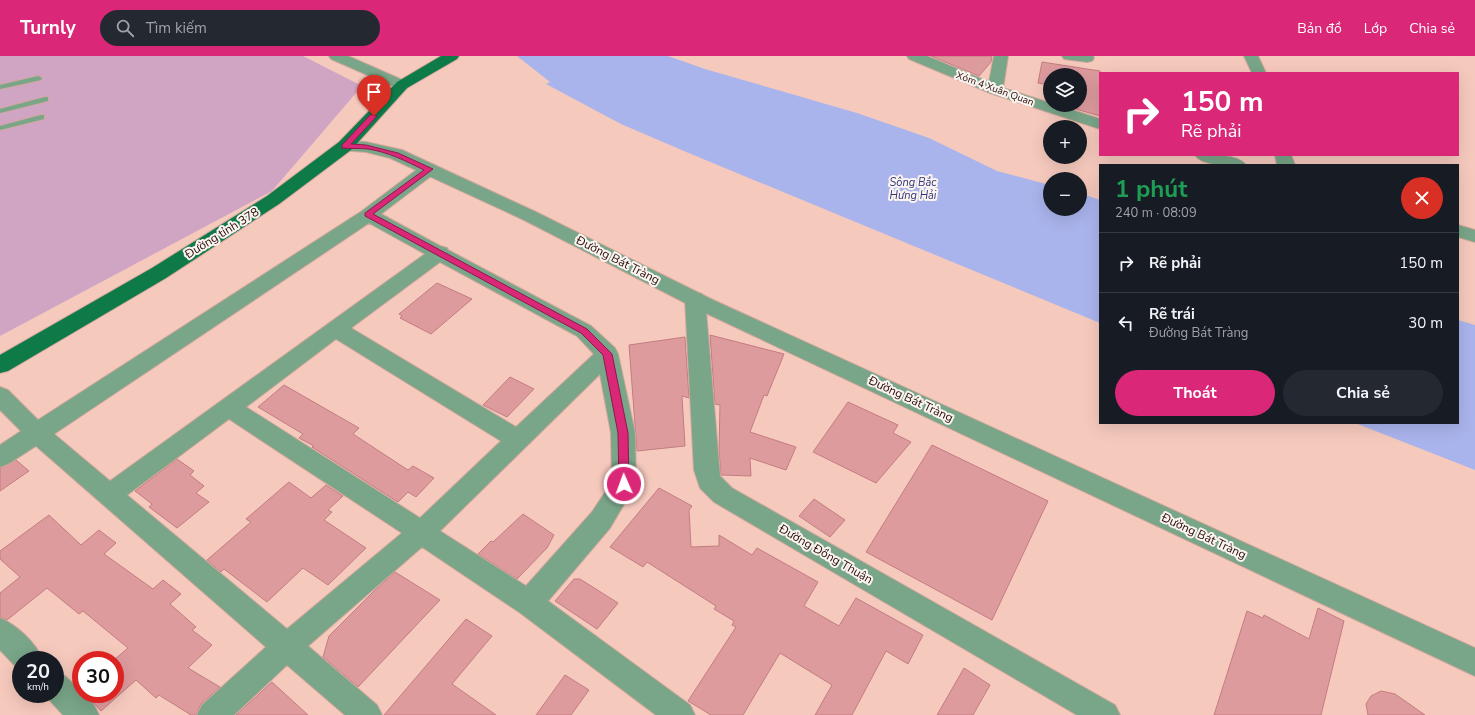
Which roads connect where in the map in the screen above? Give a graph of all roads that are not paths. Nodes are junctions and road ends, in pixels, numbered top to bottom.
1 (336, 56) edge
2 (452, 56) edge
3 (914, 56) edge
4 (1001, 56) edge
5 (1069, 56) edge
6 (1251, 56) edge
7 (1087, 58) dead end
8 (1259, 72) edge
9 (38, 78) dead end
10 (402, 85) junction
11 (0, 87) edge
12 (995, 90) junction
13 (45, 99) dead end
14 (0, 111) edge
15 (41, 117) dead end
16 (1099, 124) edge
17 (0, 128) edge
18 (345, 146) junction
19 (1206, 156) edge
20 (1234, 164) edge
21 (429, 169) junction
22 (368, 215) junction
23 (1459, 231) edge
24 (1475, 236) edge
25 (440, 252) junction
26 (694, 299) junction
27 (336, 329) junction
28 (607, 354) junction
29 (0, 365) edge
30 (0, 396) edge
31 (229, 407) junction
32 (37, 433) junction
33 (518, 440) junction
34 (0, 457) edge
35 (109, 495) junction
36 (422, 532) junction
37 (529, 603) junction
38 (0, 631) edge
39 (287, 646) junction
40 (20, 651) edge
41 (1475, 662) edge
42 (64, 695) edge
43 (84, 715) edge
44 (212, 715) edge
45 (367, 715) edge
46 (680, 715) edge
47 (1105, 715) edge

1 - 10 street
2 - 10 main road, Đường tỉnh 378
3 - 12 street, Xóm 4 Xuân Quan
4 - 12 street
5 - 7 street
6 - 8 street
9 - 11 lane
10 - 18 main road, Đường tỉnh 378
12 - 16 street, Xóm 4 Xuân Quan
13 - 14 lane
15 - 17 lane
18 - 21 street, Đường Bát Tràng
18 - 29 main road, Đường tỉnh 378
19 - 20 street
21 - 22 street
21 - 26 street, Đường Bát Tràng
22 - 25 street
22 - 32 street
23 - 24 street
25 - 27 street
25 - 28 street
26 - 41 street, Đường Bát Tràng
26 - 47 street, Đường Đồng Thuận
27 - 31 street
27 - 33 street
28 - 33 street
28 - 37 street
30 - 32 street
31 - 35 street
31 - 36 street
32 - 34 street
32 - 35 street
33 - 36 street
35 - 39 street
36 - 37 street
36 - 39 street
37 - 46 street
38 - 40 street
39 - 44 street
39 - 45 street
42 - 43 street

